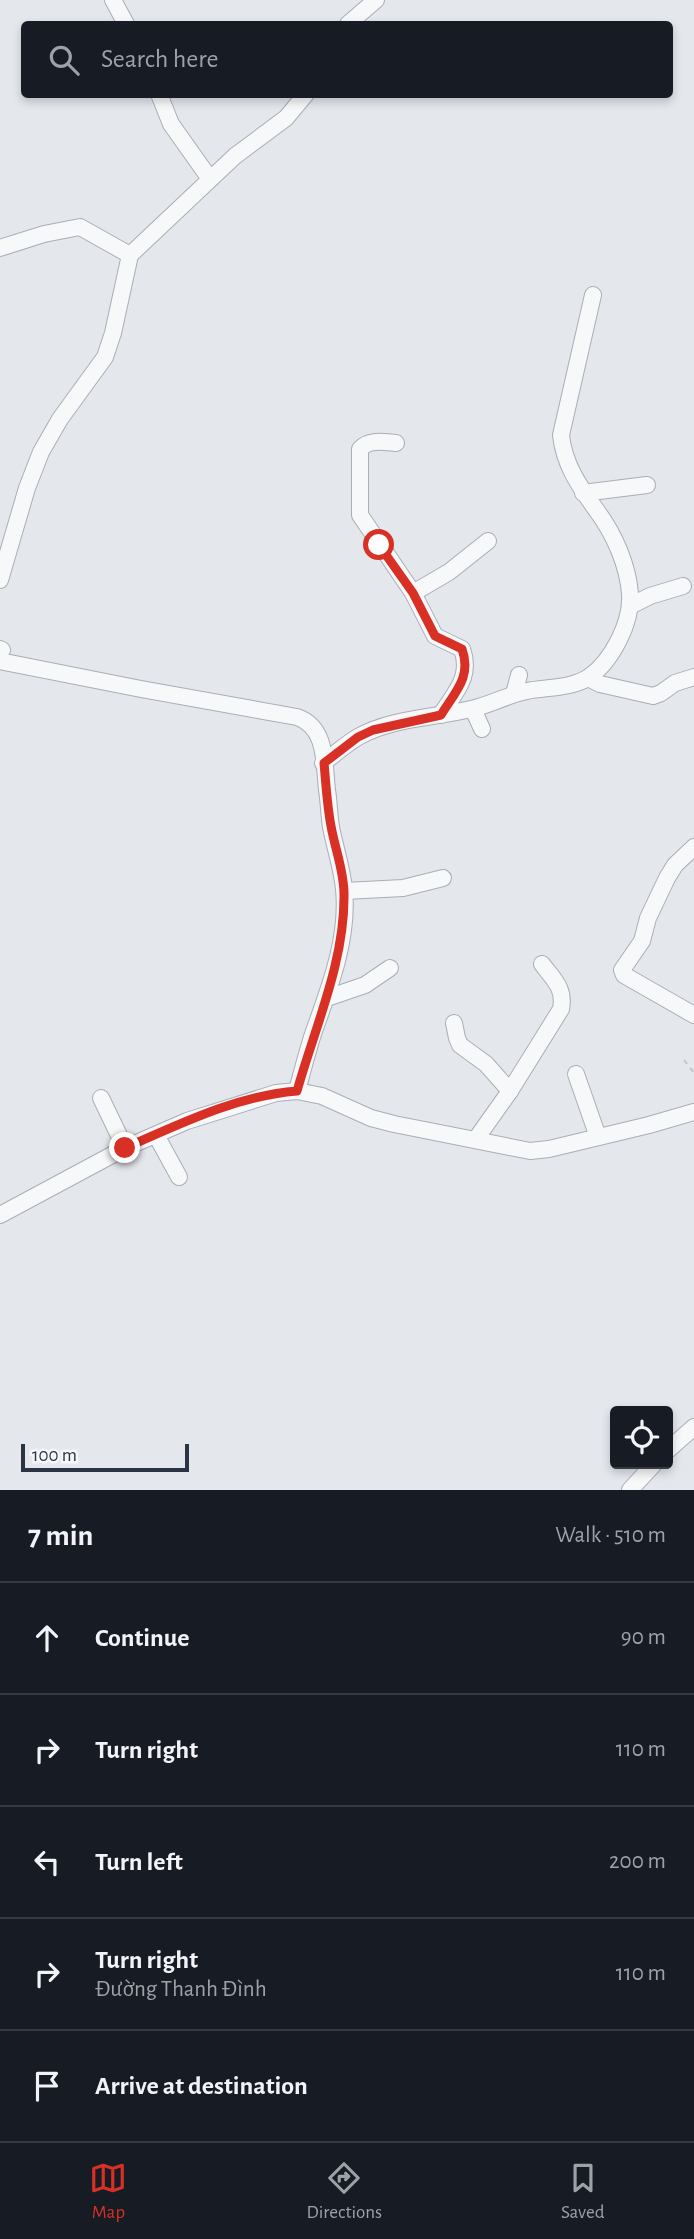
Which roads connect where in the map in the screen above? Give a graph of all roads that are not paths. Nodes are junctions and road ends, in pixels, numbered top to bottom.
1 (113, 0) edge
2 (376, 0) edge
3 (124, 21) edge
4 (352, 21) edge
5 (161, 98) edge
6 (303, 98) edge
7 (210, 179) junction
8 (0, 247) edge
9 (130, 255) junction
10 (593, 295) dead end
11 (396, 443) dead end
12 (647, 485) dead end
13 (583, 493) junction
14 (488, 541) dead end
15 (0, 580) edge
16 (683, 586) dead end
17 (413, 593) junction
18 (634, 604) junction
19 (635, 623) dead end
20 (1, 653) edge
21 (519, 675) dead end
22 (694, 677) edge
23 (588, 678) junction
24 (514, 694) junction
25 (473, 709) junction
26 (441, 715) junction
27 (482, 729) dead end
28 (324, 763) junction
29 (694, 847) edge
30 (443, 878) dead end
31 (345, 891) junction
32 (542, 964) dead end
33 (390, 968) dead end
34 (327, 998) junction
35 (694, 1015) edge
36 (454, 1023) dead end
37 (576, 1074) dead end
38 (297, 1091) junction
39 (510, 1091) junction
40 (101, 1098) dead end
41 (694, 1112) edge
42 (156, 1135) junction
43 (598, 1137) junction
44 (476, 1139) junction
45 (125, 1148) junction
46 (178, 1177) dead end
47 (0, 1215) edge
48 (690, 1437) edge
49 (673, 1447) edge
50 (650, 1469) edge
51 (631, 1490) edge

1 - 3 street
2 - 4 street
5 - 7 street
6 - 7 street
7 - 9 street
8 - 9 street
9 - 15 street
10 - 13 street
11 - 17 street
12 - 13 street
13 - 18 street
14 - 17 street
16 - 18 street
17 - 26 street
18 - 19 street
18 - 23 street
20 - 28 street
21 - 24 street
22 - 23 street
23 - 24 street
24 - 25 street
25 - 26 street
25 - 27 street
26 - 28 street
28 - 31 street
29 - 35 street
30 - 31 street
31 - 34 street
32 - 39 street
33 - 34 street
34 - 38 street
36 - 39 street
37 - 43 street
38 - 42 street
38 - 44 street
39 - 44 street
40 - 45 street
41 - 43 street
42 - 45 street
42 - 46 street
43 - 44 street
45 - 47 street
48 - 49 street
50 - 51 street

